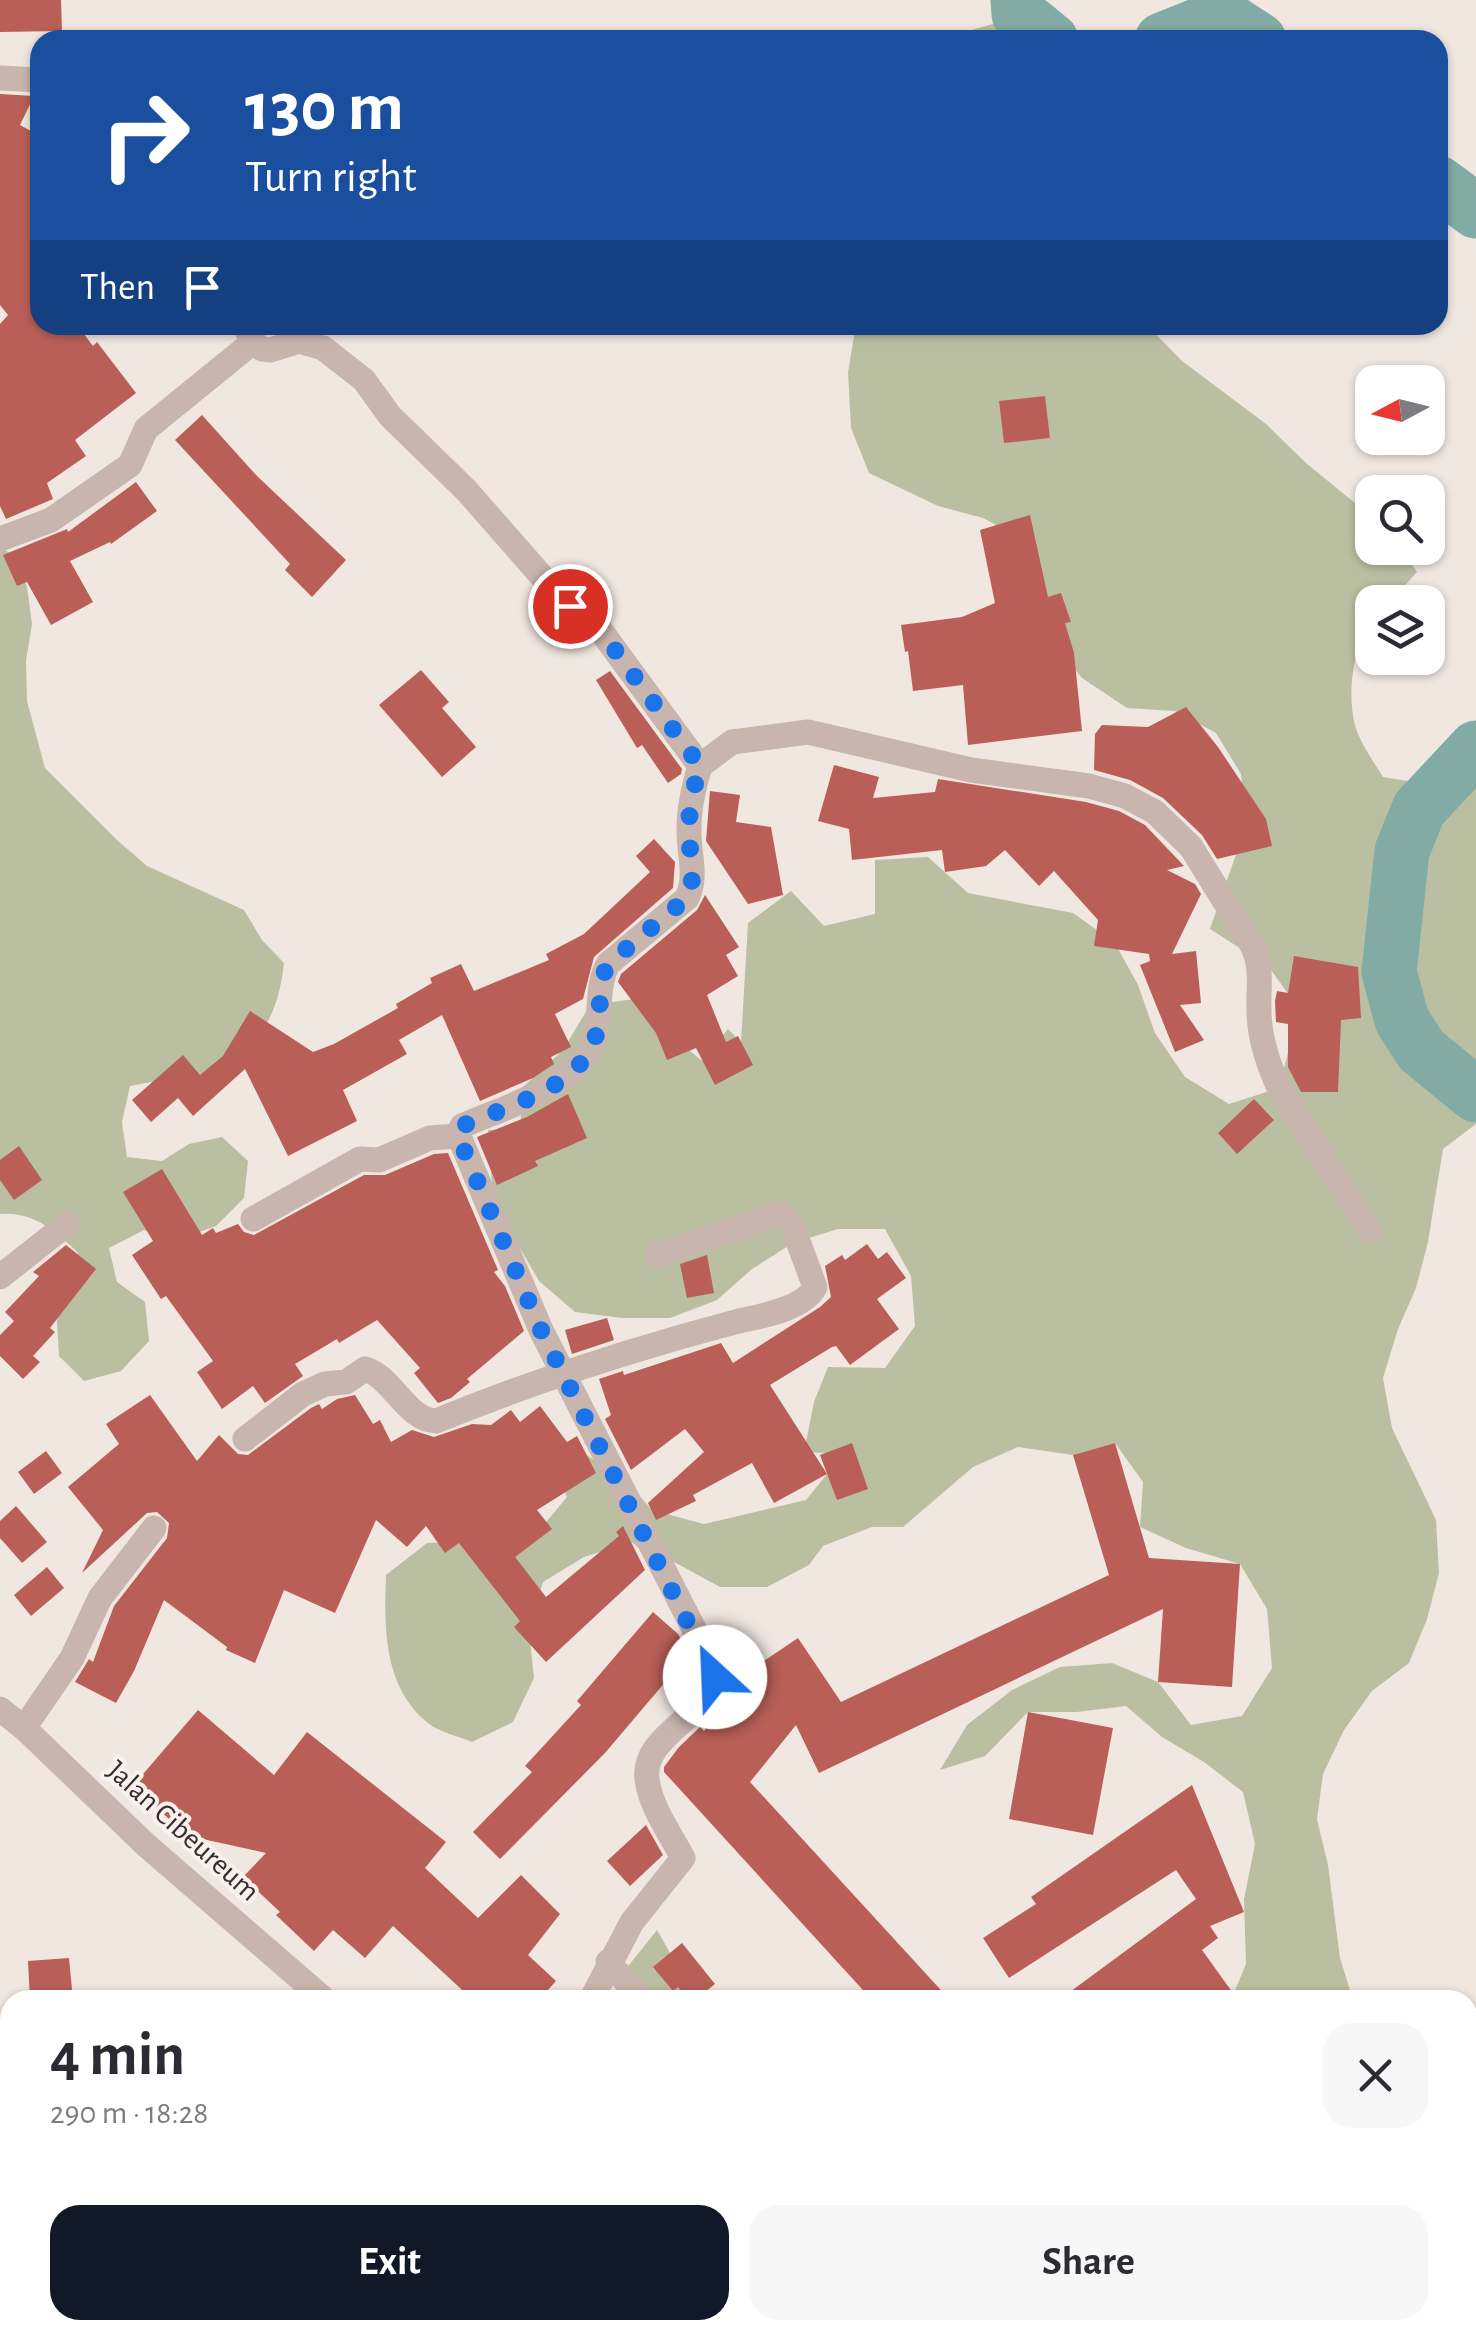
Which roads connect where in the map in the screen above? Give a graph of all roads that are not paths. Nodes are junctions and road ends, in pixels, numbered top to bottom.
1 (0, 78) edge
2 (30, 80) edge
3 (247, 335) edge
4 (251, 335) edge
5 (0, 539) edge
6 (700, 766) junction
7 (458, 1136) junction
8 (252, 1219) dead end
9 (67, 1224) dead end
10 (1369, 1230) dead end
11 (657, 1255) dead end
12 (0, 1277) edge
13 (562, 1372) junction
14 (244, 1439) dead end
15 (154, 1528) dead end
16 (0, 1709) edge
17 (24, 1728) junction
18 (608, 1962) junction
19 (313, 1990) edge
20 (595, 1990) edge
21 (634, 1990) edge

1 - 2 street
3 - 5 street
4 - 6 street
6 - 7 street
6 - 10 street
7 - 8 street
7 - 13 street
9 - 12 street
11 - 13 street
13 - 14 street
13 - 18 street
15 - 17 street
16 - 17 street, Jalan Cibeureum
17 - 19 street, Jalan Cibeureum
18 - 20 street
18 - 21 street

